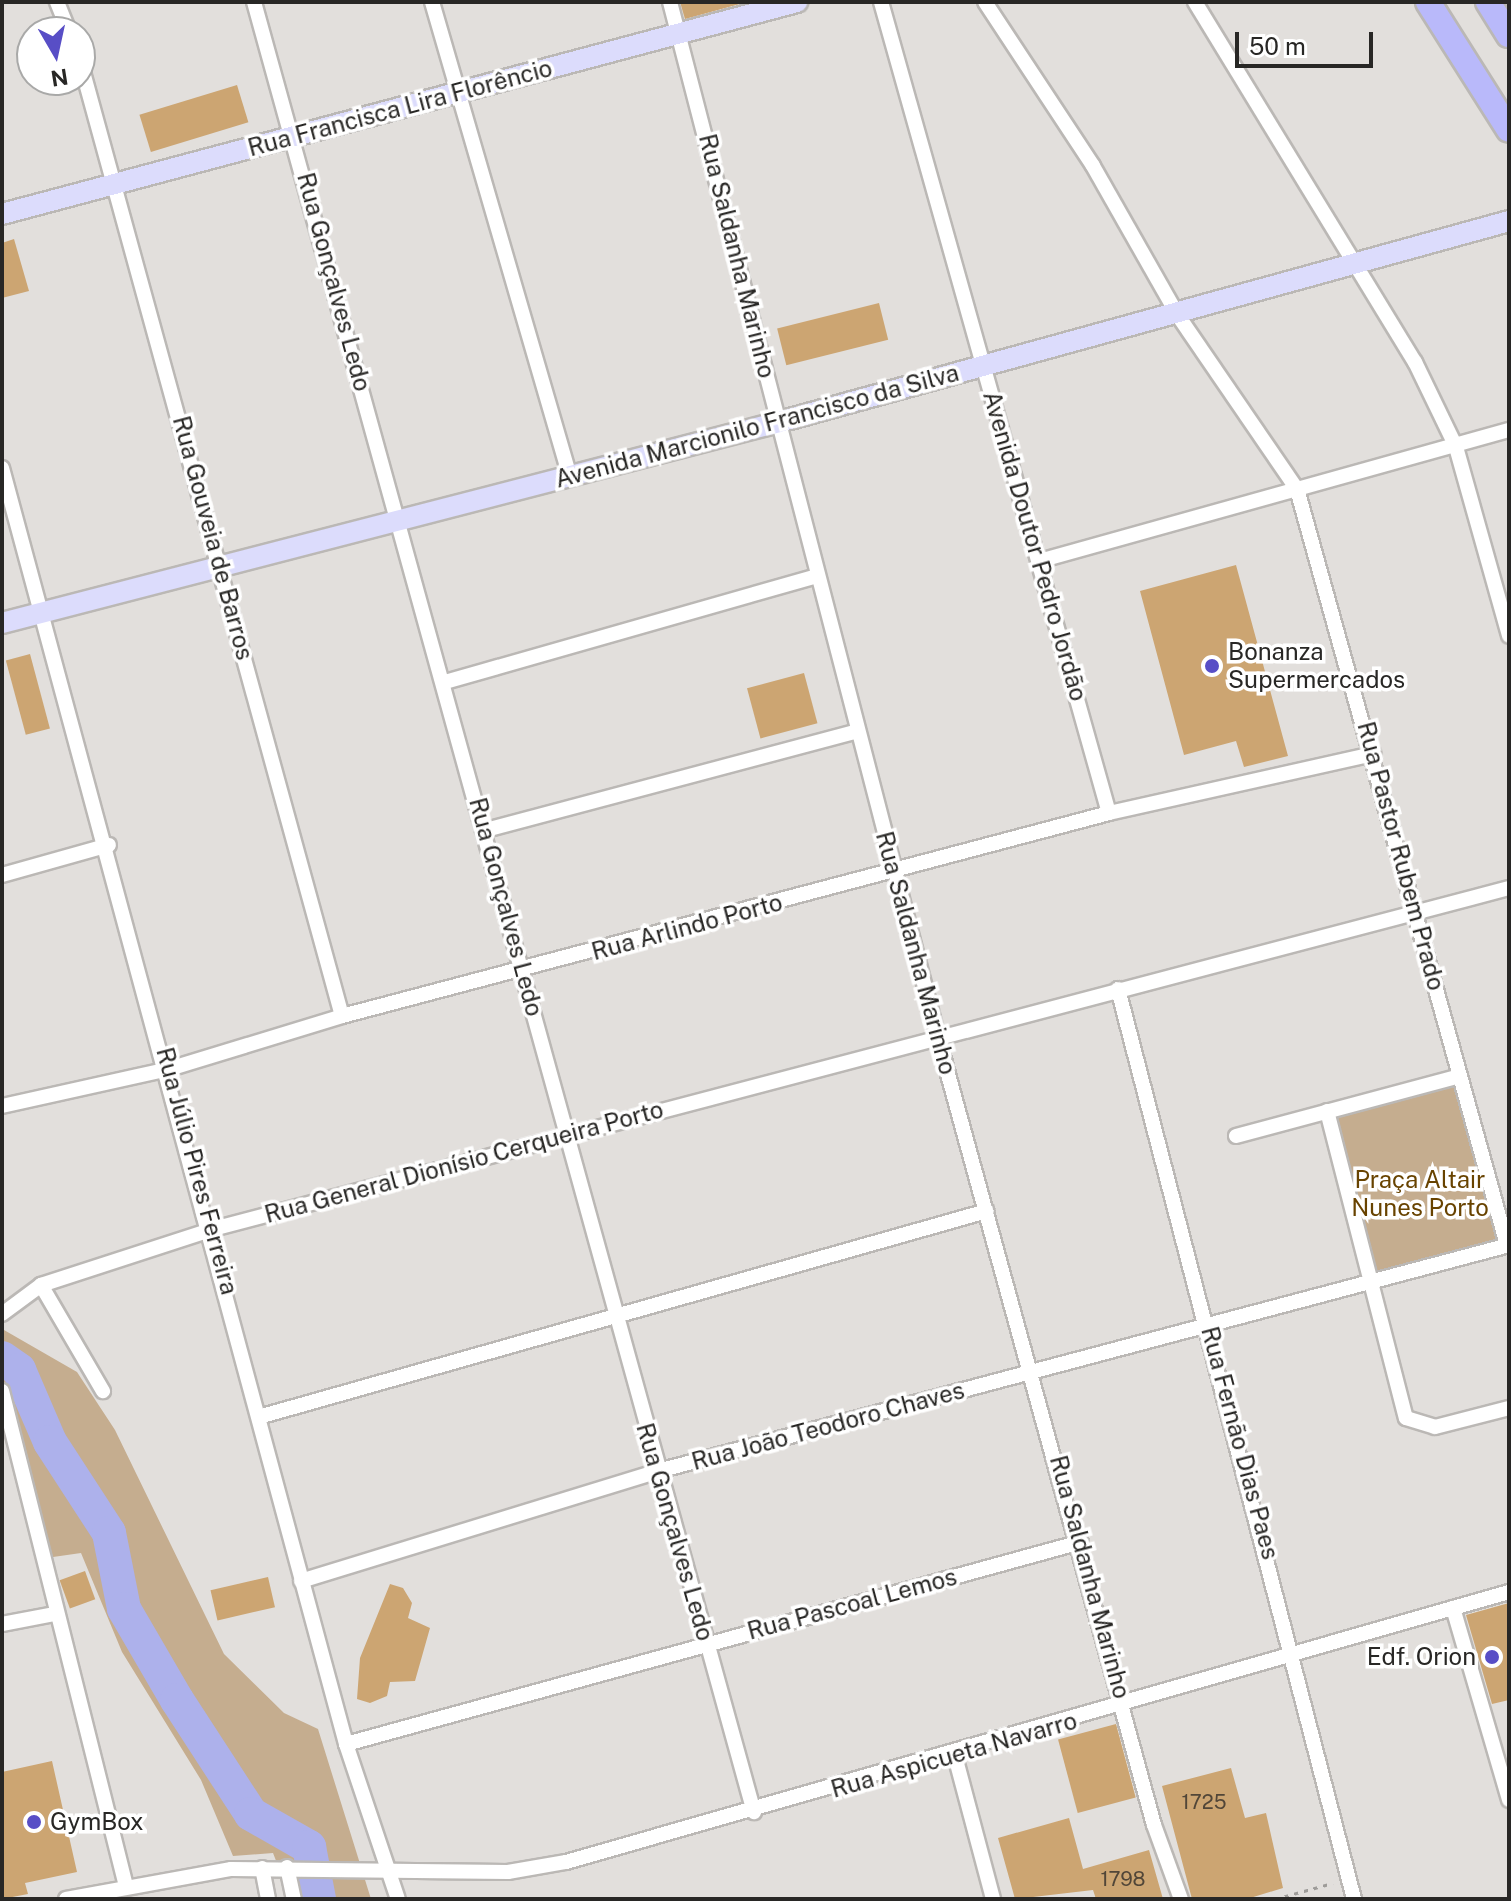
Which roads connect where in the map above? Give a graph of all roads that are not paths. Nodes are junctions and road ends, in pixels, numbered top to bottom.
1 (254, 2) edge
2 (432, 2) edge
3 (670, 2) edge
4 (797, 2) edge
5 (881, 2) edge
6 (985, 2) edge
7 (1195, 2) edge
8 (1428, 2) edge
9 (1488, 2) edge
10 (678, 32) junction
11 (1509, 35) edge
12 (460, 92) junction
13 (91, 96) edge
14 (1509, 130) edge
15 (294, 136) junction
16 (117, 183) junction
17 (2, 214) edge
18 (1509, 221) edge
19 (1359, 262) junction
20 (1177, 314) junction
21 (983, 363) junction
22 (779, 422) junction
23 (1509, 430) edge
24 (1456, 447) junction
25 (2, 468) edge
26 (570, 478) junction
27 (1297, 489) junction
28 (400, 523) junction
29 (1039, 561) junction
30 (221, 569) junction
31 (817, 576) junction
32 (42, 611) junction
33 (2, 623) edge
34 (1509, 636) edge
35 (445, 682) junction
36 (857, 731) junction
37 (1374, 754) junction
38 (1109, 813) junction
39 (486, 830) junction
40 (109, 845) junction
41 (894, 873) junction
42 (2, 875) edge
43 (1509, 888) edge
44 (1416, 909) junction
45 (522, 969) junction
46 (1118, 989) junction
47 (342, 1016) junction
48 (937, 1034) junction
49 (169, 1069) junction
50 (1460, 1076) junction
51 (2, 1106) edge
52 (1327, 1111) junction
53 (567, 1135) junction
54 (1236, 1136) dead end
55 (987, 1211) junction
56 (213, 1229) junction
57 (1508, 1245) edge
58 (1371, 1279) junction
59 (41, 1285) junction
60 (2, 1314) edge
61 (613, 1316) junction
62 (1208, 1319) junction
63 (1035, 1371) junction
64 (2, 1391) edge
65 (103, 1391) dead end
66 (1509, 1408) edge
67 (262, 1416) junction
68 (658, 1471) junction
69 (1081, 1542) junction
70 (301, 1581) junction
71 (1509, 1592) edge
72 (1453, 1608) junction
73 (55, 1614) junction
74 (2, 1624) edge
75 (706, 1643) junction
76 (1293, 1651) junction
77 (1124, 1706) junction
78 (346, 1744) junction
79 (955, 1756) junction
80 (1509, 1800) edge
81 (754, 1812) junction
82 (287, 1867) junction
83 (262, 1868) junction
84 (392, 1874) junction
85 (126, 1886) junction
86 (74, 1898) edge
87 (268, 1899) edge
88 (294, 1899) edge
89 (398, 1899) edge
90 (993, 1899) edge
91 (1181, 1899) edge
92 (1354, 1899) edge

1 - 15 street, Rua Gonçalves Ledo
2 - 12 street
3 - 10 street, Rua Saldanha Marinho
4 - 10 street, Rua Francisca Lira Florêncio
5 - 21 street, Avenida Doutor Pedro Jordão
6 - 20 street, Rua Pastor Rubem Prado
7 - 19 street
8 - 14 main road
9 - 11 main road
10 - 12 street, Rua Francisca Lira Florêncio
10 - 22 street, Rua Saldanha Marinho
12 - 15 street, Rua Francisca Lira Florêncio
12 - 26 street
13 - 16 street, Rua Gouveia de Barros
15 - 16 street, Rua Francisca Lira Florêncio
15 - 28 street, Rua Gonçalves Ledo
16 - 17 street, Rua Francisca Lira Florêncio
16 - 30 street, Rua Gouveia de Barros
18 - 19 street, Avenida Marcionilo Francisco da Silva
19 - 20 street, Avenida Marcionilo Francisco da Silva
19 - 24 street
20 - 21 street, Avenida Marcionilo Francisco da Silva
20 - 27 street, Rua Pastor Rubem Prado
21 - 22 street, Avenida Marcionilo Francisco da Silva
21 - 29 street, Avenida Doutor Pedro Jordão
22 - 26 street, Avenida Marcionilo Francisco da Silva
22 - 31 street, Rua Saldanha Marinho
23 - 24 street
24 - 27 street
24 - 34 street
25 - 32 street, Rua Júlio Pires Ferreira
26 - 28 street, Avenida Marcionilo Francisco da Silva
27 - 29 street
27 - 37 street, Rua Pastor Rubem Prado
28 - 30 street, Avenida Marcionilo Francisco da Silva
28 - 35 street, Rua Gonçalves Ledo
29 - 38 street, Avenida Doutor Pedro Jordão
30 - 32 street, Avenida Marcionilo Francisco da Silva
30 - 47 street, Rua Gouveia de Barros
31 - 35 street
31 - 36 street, Rua Saldanha Marinho
32 - 33 street, Avenida Marcionilo Francisco da Silva
32 - 40 street, Rua Júlio Pires Ferreira
35 - 39 street, Rua Gonçalves Ledo
36 - 39 street
36 - 41 street, Rua Saldanha Marinho
37 - 38 street, Rua Arlindo Porto
37 - 44 street, Rua Pastor Rubem Prado
38 - 41 street, Rua Arlindo Porto
39 - 45 street, Rua Gonçalves Ledo
40 - 42 street
40 - 49 street, Rua Júlio Pires Ferreira
41 - 45 street, Rua Arlindo Porto
41 - 48 street, Rua Saldanha Marinho
43 - 44 street, Rua General Dionísio Cerqueira Porto
44 - 46 street, Rua General Dionísio Cerqueira Porto
44 - 50 street, Rua Pastor Rubem Prado
45 - 47 street, Rua Arlindo Porto
45 - 53 street, Rua Gonçalves Ledo
46 - 48 street, Rua General Dionísio Cerqueira Porto
46 - 62 street, Rua Fernão Dias Paes
47 - 49 street, Rua Arlindo Porto
48 - 53 street, Rua General Dionísio Cerqueira Porto
48 - 55 street, Rua Saldanha Marinho
49 - 51 street, Rua Arlindo Porto
49 - 56 street, Rua Júlio Pires Ferreira
50 - 52 street
50 - 57 street, Rua Pastor Rubem Prado
52 - 54 street
52 - 58 street
53 - 56 street, Rua General Dionísio Cerqueira Porto
53 - 61 street, Rua Gonçalves Ledo
55 - 61 street
55 - 63 street, Rua Saldanha Marinho
56 - 59 street, Rua General Dionísio Cerqueira Porto
56 - 67 street, Rua Júlio Pires Ferreira
57 - 58 street, Rua João Teodoro Chaves
58 - 62 street, Rua João Teodoro Chaves
58 - 66 street
59 - 60 street, Rua General Dionísio Cerqueira Porto
59 - 65 street
61 - 67 street
61 - 68 street, Rua Gonçalves Ledo
62 - 63 street, Rua João Teodoro Chaves
62 - 76 street, Rua Fernão Dias Paes
63 - 68 street, Rua João Teodoro Chaves
63 - 69 street, Rua Saldanha Marinho
64 - 73 street
67 - 70 street, Rua Júlio Pires Ferreira
68 - 70 street, Rua João Teodoro Chaves
68 - 75 street, Rua Gonçalves Ledo
69 - 75 street, Rua Pascoal Lemos
69 - 77 street, Rua Saldanha Marinho
70 - 78 street, Rua Júlio Pires Ferreira
71 - 72 street, Rua Aspicueta Navarro
72 - 76 street, Rua Aspicueta Navarro
72 - 80 street
73 - 74 street
73 - 85 street
75 - 78 street, Rua Pascoal Lemos
75 - 81 street, Rua Gonçalves Ledo
76 - 77 street, Rua Aspicueta Navarro
76 - 92 street, Rua Fernão Dias Paes
77 - 79 street, Rua Aspicueta Navarro
77 - 91 street, Rua Saldanha Marinho
78 - 84 street, Rua Júlio Pires Ferreira
79 - 81 street, Rua Aspicueta Navarro
79 - 90 street
81 - 84 street, Rua Aspicueta Navarro
82 - 83 street, Rua Aspicueta Navarro
82 - 84 street, Rua Aspicueta Navarro
82 - 88 street
83 - 85 street, Rua Aspicueta Navarro
83 - 87 street
84 - 89 street, Rua Júlio Pires Ferreira
85 - 86 street, Rua Aspicueta Navarro

